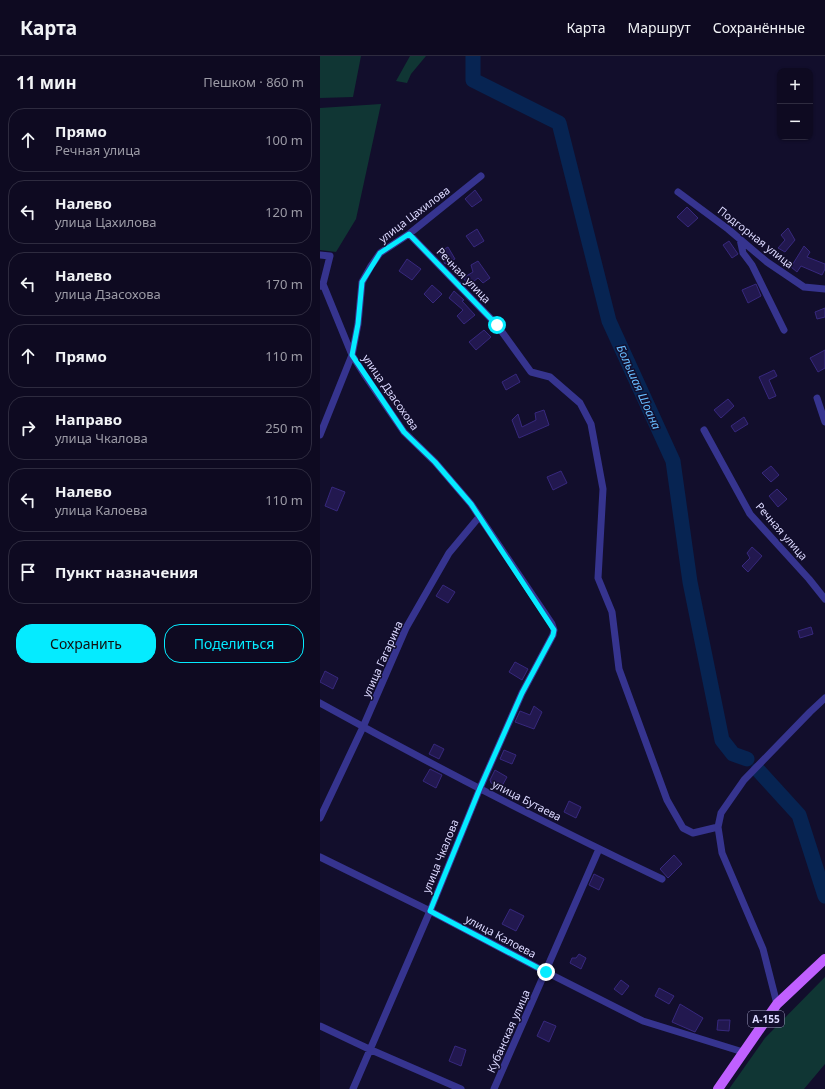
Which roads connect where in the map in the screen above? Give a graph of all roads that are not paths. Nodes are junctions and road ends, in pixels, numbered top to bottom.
1 (481, 176) dead end
2 (678, 192) dead end
3 (409, 234) junction
4 (740, 238) junction
5 (320, 255) edge
6 (321, 285) edge
7 (825, 289) edge
8 (784, 330) dead end
9 (352, 355) junction
10 (817, 398) dead end
11 (825, 422) edge
12 (704, 430) dead end
13 (320, 435) edge
14 (479, 517) junction
15 (825, 599) edge
16 (553, 635) joint
17 (825, 698) edge
18 (320, 703) edge
19 (363, 727) junction
20 (480, 788) junction
21 (320, 818) edge
22 (718, 827) junction
23 (599, 849) junction
24 (320, 857) edge
25 (662, 879) dead end
26 (430, 911) junction
27 (825, 958) edge
28 (546, 972) junction
29 (777, 1004) junction
30 (320, 1026) edge
31 (369, 1049) junction
32 (743, 1052) junction
33 (353, 1089) edge
34 (461, 1089) edge
35 (494, 1089) edge
36 (718, 1089) edge

1 - 3 street, улица Цахилова
2 - 4 street, Подгорная улица
3 - 9 street, улица Цахилова
3 - 22 street, Речная улица
4 - 7 street, Подгорная улица
4 - 8 street
5 - 6 street
6 - 9 street, улица Дзасохова
9 - 13 street, улица Цахилова
9 - 14 street, улица Дзасохова
10 - 11 street
12 - 15 street, Речная улица
14 - 16 street, улица Дзасохова
14 - 19 street, улица Гагарина
16 - 20 street, улица Чкалова
17 - 22 street
18 - 19 street, улица Бутаева
19 - 20 street, улица Бутаева
19 - 21 street, улица Гагарина
20 - 23 street, улица Бутаева
20 - 26 street, улица Чкалова
22 - 29 street
23 - 25 street, улица Бутаева
23 - 28 street, Кубанская улица
24 - 26 street, улица Калоева
26 - 28 street, улица Калоева
26 - 31 street, улица Чкалова
27 - 29 main road, А-155
28 - 32 street, улица Калоева
28 - 35 street, Кубанская улица
29 - 32 main road, А-155
30 - 31 street
31 - 33 street, улица Чкалова
31 - 34 street
32 - 36 main road, А-155

